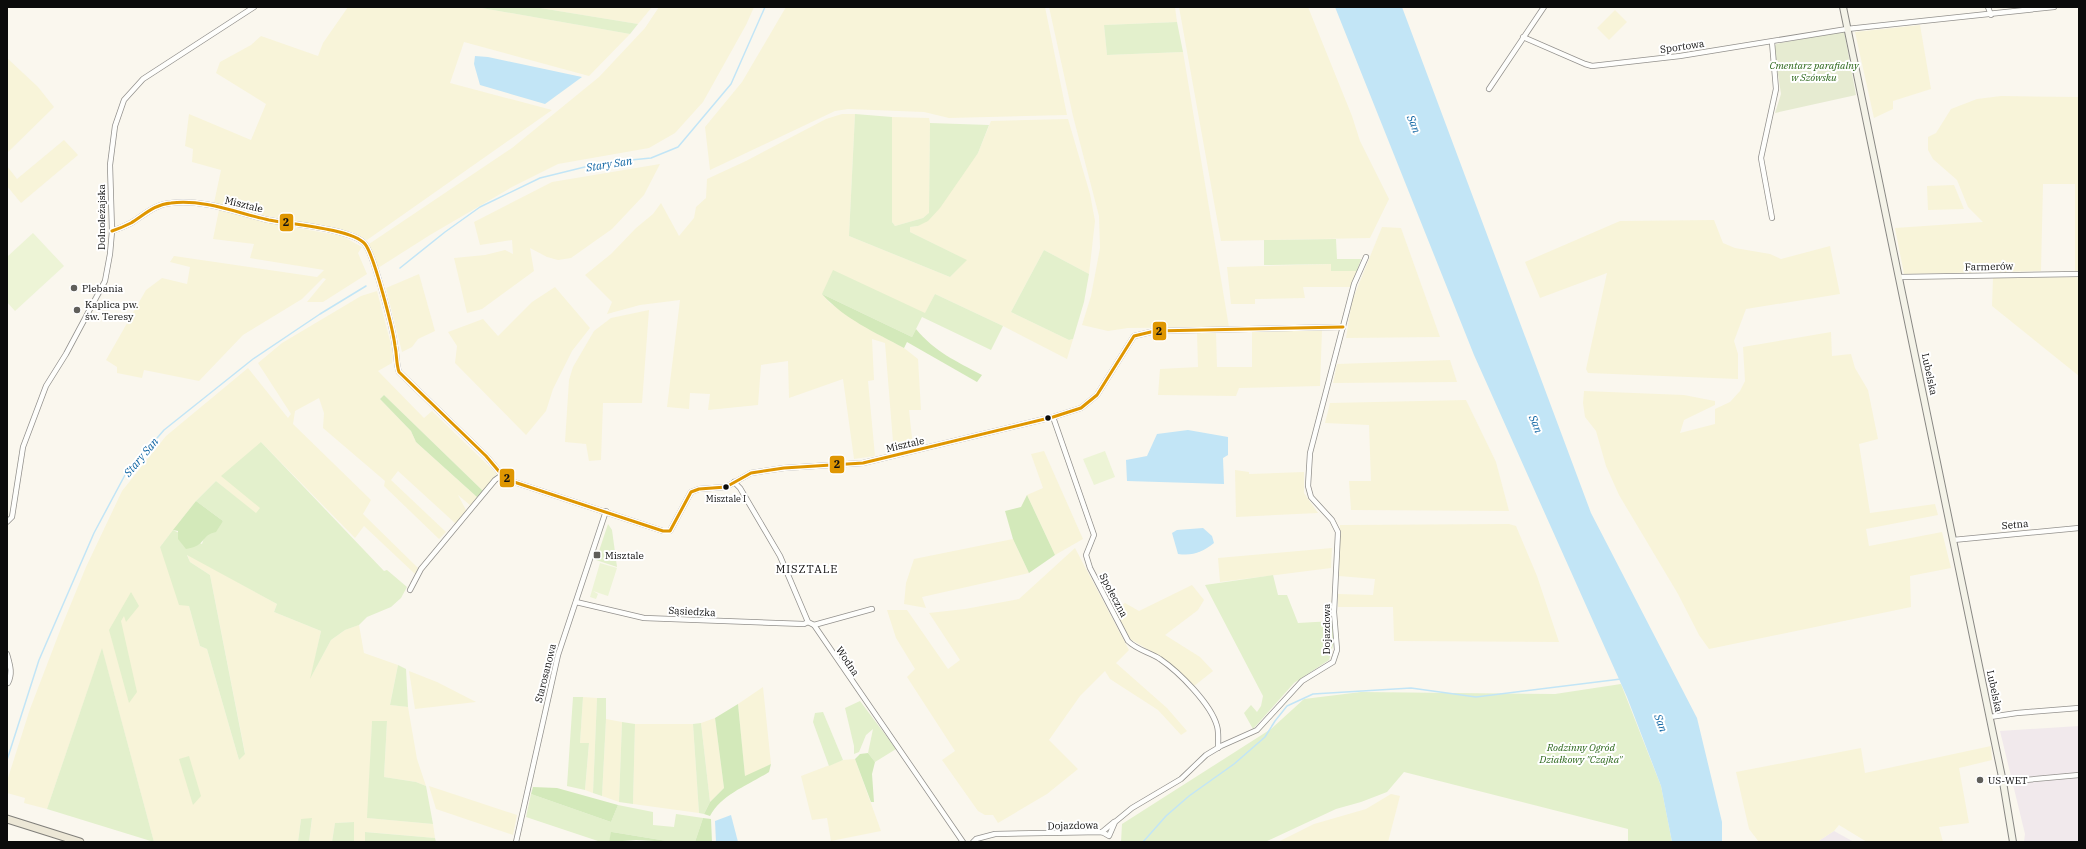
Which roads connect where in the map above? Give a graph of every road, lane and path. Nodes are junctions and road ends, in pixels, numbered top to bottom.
1 (254, 7) edge
2 (1544, 7) edge
3 (1842, 7) edge
4 (1988, 7) edge
5 (2054, 7) edge
6 (1991, 15) junction
7 (1847, 29) junction
8 (1523, 37) junction
9 (1772, 42) junction
10 (1489, 90) dead end
11 (1772, 218) dead end
12 (112, 231) junction
13 (1366, 257) dead end
14 (2079, 274) edge
15 (1900, 277) junction
16 (1343, 327) junction
17 (1053, 417) junction
18 (502, 475) junction
19 (734, 482) junction
20 (606, 512) junction
21 (7, 522) edge
22 (2079, 528) edge
23 (1953, 540) junction
24 (410, 590) dead end
25 (576, 602) junction
26 (872, 609) dead end
27 (808, 622) junction
28 (814, 625) junction
29 (7, 654) edge
30 (8, 683) dead end
31 (2079, 708) edge
32 (1990, 717) junction
33 (1218, 748) junction
34 (2079, 775) edge
35 (2003, 782) junction
36 (7, 819) edge
37 (1114, 822) junction
38 (1102, 832) junction
39 (1109, 839) edge
40 (80, 842) edge
41 (516, 842) edge
42 (962, 842) edge
43 (973, 842) edge
44 (2013, 842) edge

1 - 12 street, Dolnoleżajska
2 - 8 street
3 - 7 main road, Lubelska
4 - 6 street
5 - 6 street, Sportowa
6 - 7 street, Sportowa
7 - 9 street, Sportowa
7 - 15 main road, Lubelska
8 - 9 street, Sportowa
8 - 10 street
9 - 11 street
12 - 18 street, Misztale
12 - 21 street, Dolnoleżajska
13 - 16 street, Dojazdowa
14 - 15 street, Farmerów
15 - 23 main road, Lubelska
16 - 17 street, Misztale
16 - 33 street, Dojazdowa
17 - 19 street, Misztale
17 - 33 street, Społeczna
18 - 20 street, Misztale
18 - 24 street
19 - 20 street, Misztale
19 - 27 street
20 - 25 street, Starosanowa
22 - 23 street, Setna
23 - 32 main road, Lubelska
25 - 27 street, Sąsiedzka
25 - 41 street, Starosanowa
26 - 28 street
27 - 28 street, Wodna
28 - 42 street, Wodna
29 - 30 street
31 - 32 street
32 - 35 main road, Lubelska
33 - 37 street, Dojazdowa
34 - 35 street
35 - 44 main road, Lubelska
36 - 40 main road
37 - 38 street
37 - 39 street, Dojazdowa
38 - 39 street, Dojazdowa
38 - 43 street, Dojazdowa

